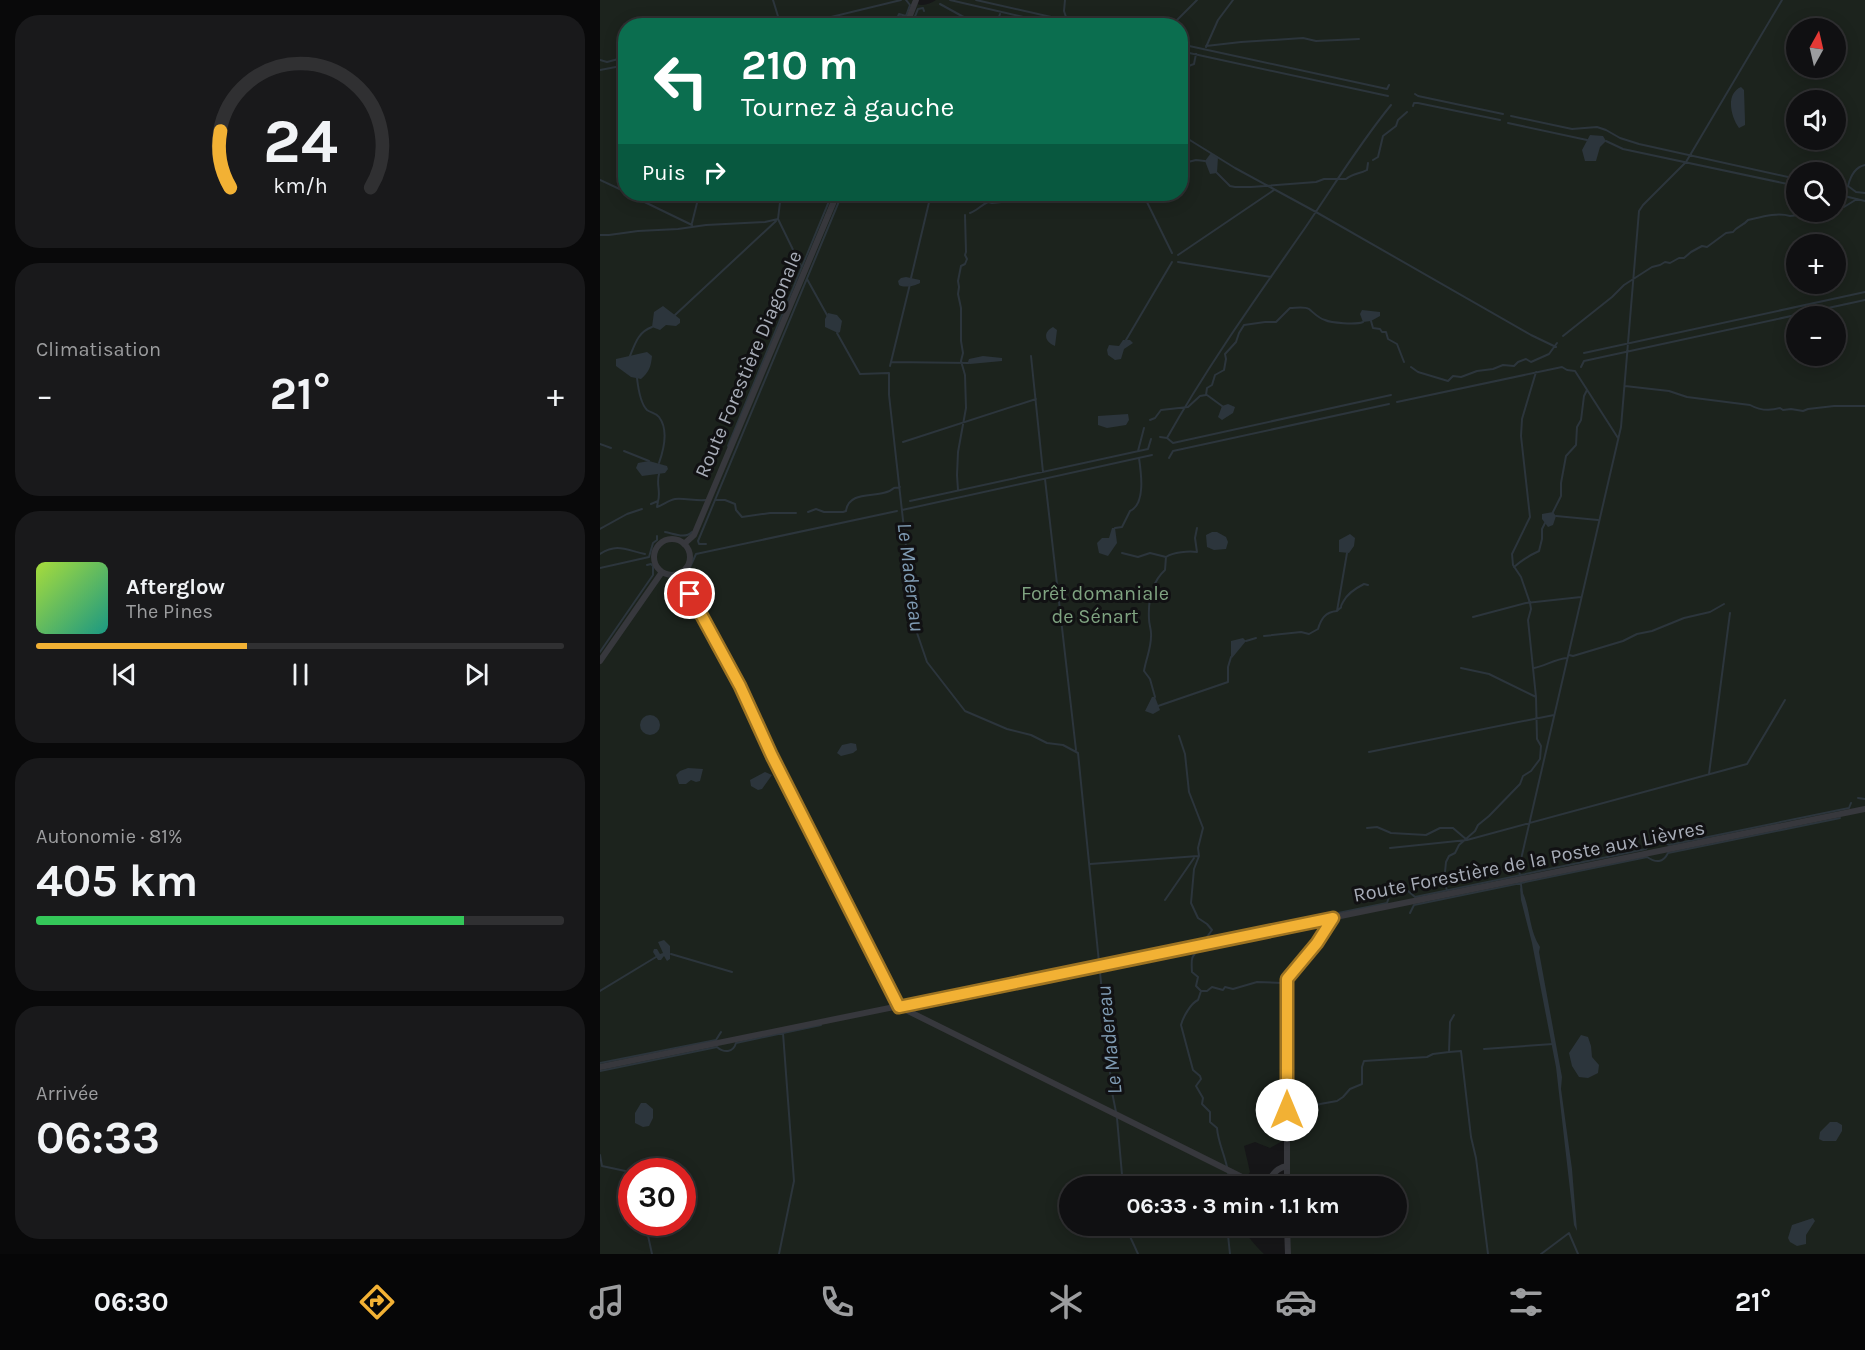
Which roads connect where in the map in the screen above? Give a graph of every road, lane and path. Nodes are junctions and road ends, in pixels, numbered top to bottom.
1 (916, 0) edge
2 (909, 18) edge
3 (834, 201) edge
4 (684, 544) junction
5 (662, 572) junction
6 (679, 573) junction
7 (600, 661) edge
8 (1865, 809) edge
9 (1333, 918) junction
10 (899, 1007) junction
11 (600, 1067) edge
12 (1287, 1166) junction
13 (1240, 1176) edge
14 (1272, 1176) edge
15 (1287, 1176) edge
16 (1288, 1236) edge
17 (1288, 1254) edge

1 - 2 street
3 - 4 street, Route Forestière Diagonale
4 - 5 street
4 - 6 street
5 - 6 street
5 - 7 street
6 - 10 street
8 - 9 street, Route Forestière de la Poste aux Lièvres
9 - 10 street, Route Forestière de la Poste aux Lièvres
9 - 12 street
10 - 11 street, Route Forestière de la Poste aux Lièvres
10 - 13 street
12 - 14 street
12 - 15 street
16 - 17 street

